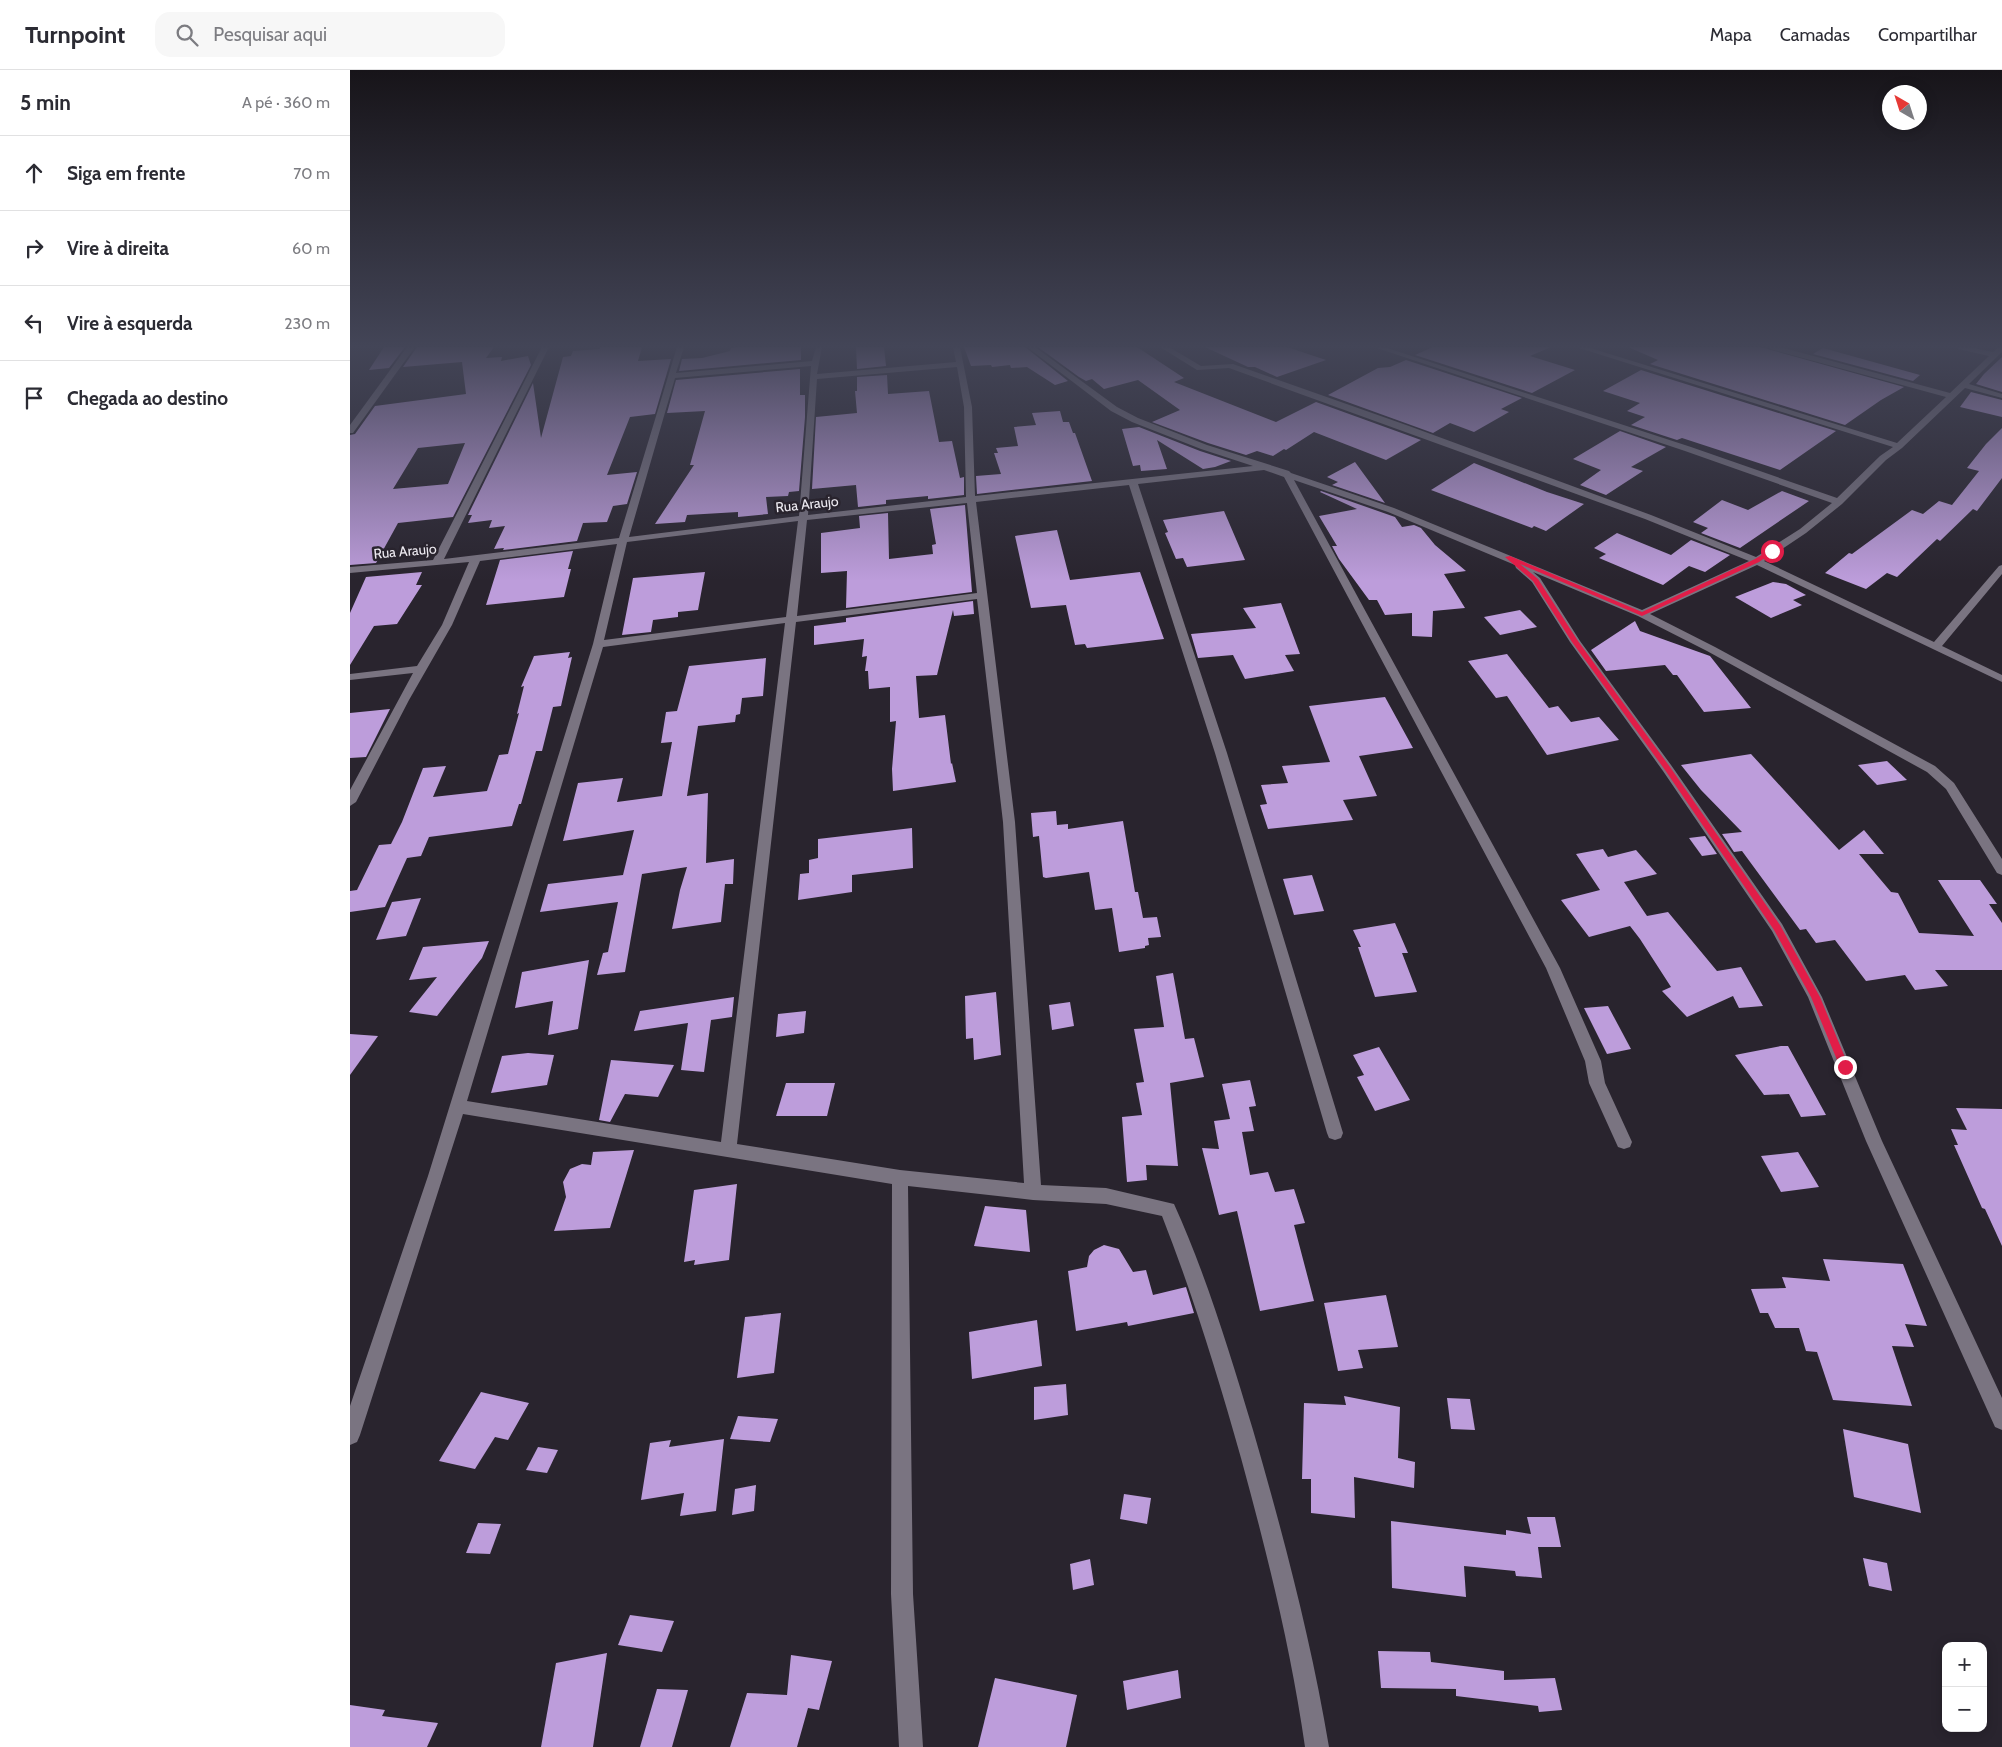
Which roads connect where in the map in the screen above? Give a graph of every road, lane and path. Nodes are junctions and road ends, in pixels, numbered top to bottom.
1 (506, 425) edge
2 (657, 425) edge
3 (810, 425) edge
4 (969, 425) edge
5 (1149, 425) edge
6 (1396, 425) edge
7 (1616, 425) edge
8 (1833, 425) edge
9 (1921, 425) edge
10 (1900, 446) junction
11 (1267, 467) junction
12 (1286, 473) junction
13 (1133, 483) junction
14 (971, 501) junction
15 (1839, 502) junction
16 (803, 518) junction
17 (623, 540) junction
18 (1508, 557) junction
19 (476, 558) junction
20 (1757, 561) junction
21 (437, 563) junction
22 (2002, 568) edge
23 (350, 570) edge
24 (982, 596) junction
25 (1642, 614) junction
26 (791, 619) junction
27 (598, 644) junction
28 (1936, 646) junction
29 (421, 669) junction
30 (350, 677) edge
31 (2002, 679) edge
32 (350, 802) edge
33 (2002, 870) edge
34 (456, 1106) junction
35 (1335, 1133) dead end
36 (1624, 1142) dead end
37 (728, 1149) junction
38 (900, 1178) junction
39 (1033, 1192) junction
40 (2002, 1420) edge
41 (350, 1435) edge
42 (911, 1747) edge
43 (1317, 1747) edge

1 - 21 street
2 - 17 street
3 - 16 street
4 - 14 street
5 - 11 street
6 - 20 street
7 - 15 street
8 - 10 street
9 - 10 street
10 - 15 street
11 - 12 street
11 - 13 street, Rua Araujo
12 - 18 street
12 - 36 street
13 - 14 street, Rua Araujo
13 - 35 street
14 - 16 street, Rua Araujo
14 - 24 street
15 - 20 street
16 - 17 street, Rua Araujo
16 - 26 street
17 - 19 street, Rua Araujo
17 - 27 street
18 - 25 street
18 - 40 street
19 - 21 street, Rua Araujo
19 - 29 street
20 - 25 street
20 - 28 street
21 - 23 street, Rua Araujo
22 - 28 street
24 - 26 street
24 - 39 street
25 - 33 street
26 - 27 street
26 - 37 street
27 - 34 street
28 - 31 street
29 - 30 street
29 - 32 street
34 - 37 street
34 - 41 street
37 - 38 street
38 - 39 street
38 - 42 street
39 - 43 street

